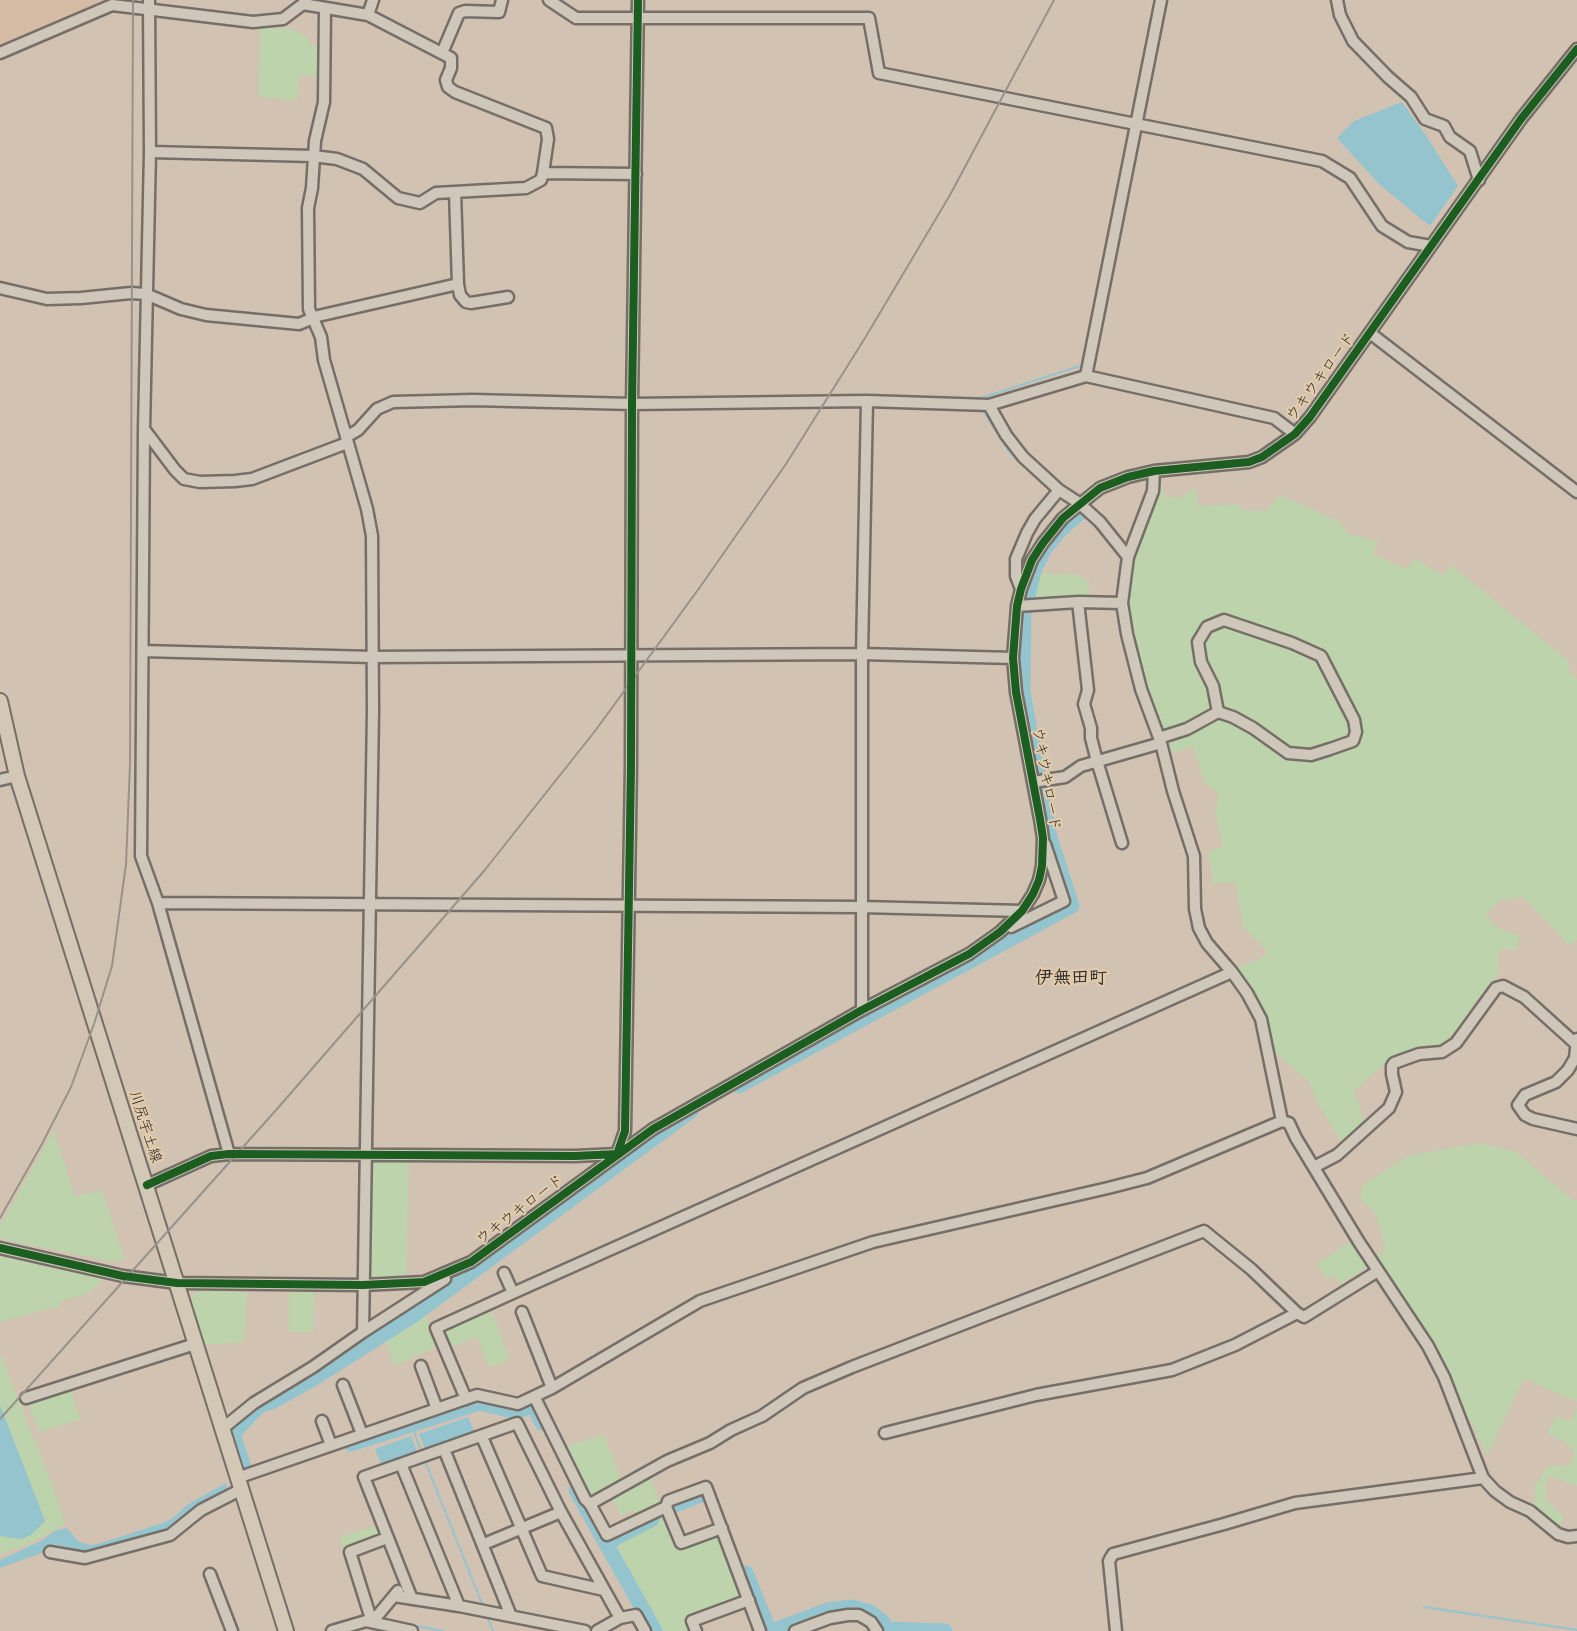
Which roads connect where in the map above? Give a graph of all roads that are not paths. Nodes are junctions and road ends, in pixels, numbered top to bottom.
1 (373, 0) edge
2 (502, 0) edge
3 (549, 0) edge
4 (638, 0) edge
5 (1161, 0) edge
6 (1337, 0) edge
7 (303, 2) edge
8 (149, 4) edge
9 (325, 8) junction
10 (368, 15) junction
11 (638, 18) junction
12 (1577, 49) edge
13 (442, 52) junction
14 (0, 54) edge
15 (1135, 124) junction
16 (150, 152) junction
17 (313, 156) junction
18 (543, 173) junction
19 (636, 174) junction
20 (1479, 180) junction
21 (456, 192) junction
22 (1431, 246) junction
23 (458, 284) junction
24 (0, 288) edge
25 (146, 294) junction
26 (508, 297) dead end
27 (314, 320) junction
28 (1370, 333) junction
29 (1086, 375) junction
30 (867, 401) junction
31 (632, 404) junction
32 (989, 405) junction
33 (144, 429) junction
34 (1295, 434) junction
35 (346, 440) junction
36 (1154, 471) junction
37 (1059, 490) junction
38 (1577, 492) edge
39 (1079, 503) junction
40 (1128, 557) junction
41 (1021, 589) junction
42 (1078, 602) junction
43 (1122, 603) junction
44 (1017, 606) junction
45 (143, 651) junction
46 (862, 654) junction
47 (632, 655) junction
48 (372, 657) junction
49 (1012, 658) junction
50 (0, 701) edge
51 (1218, 712) junction
52 (1160, 740) junction
53 (1097, 761) junction
54 (17, 776) junction
55 (0, 780) edge
56 (1033, 782) junction
57 (1043, 838) junction
58 (1122, 843) dead end
59 (158, 903) junction
60 (369, 905) junction
61 (629, 906) junction
62 (862, 907) junction
63 (1022, 911) junction
64 (1000, 932) junction
65 (1232, 972) junction
66 (862, 1010) junction
67 (1577, 1039) edge
68 (1576, 1044) edge
69 (1282, 1121) junction
70 (1577, 1129) edge
71 (229, 1154) junction
72 (617, 1154) junction
73 (367, 1156) junction
74 (1314, 1167) junction
75 (147, 1185) junction
76 (0, 1248) edge
77 (471, 1262) junction
78 (1378, 1271) junction
79 (504, 1273) dead end
80 (177, 1282) junction
81 (363, 1285) junction
82 (513, 1293) junction
83 (522, 1312) dead end
84 (1297, 1313) junction
85 (363, 1332) junction
86 (195, 1344) junction
87 (421, 1366) dead end
88 (344, 1385) dead end
89 (552, 1388) junction
90 (26, 1398) dead end
91 (535, 1398) junction
92 (466, 1399) junction
93 (437, 1409) junction
94 (322, 1421) dead end
95 (222, 1429) junction
96 (885, 1433) dead end
97 (362, 1434) junction
98 (482, 1437) junction
99 (331, 1445) junction
100 (444, 1449) junction
101 (401, 1464) junction
102 (1483, 1478) junction
103 (239, 1484) junction
104 (590, 1504) junction
105 (666, 1507) junction
106 (561, 1512) junction
107 (521, 1528) junction
108 (722, 1528) junction
109 (1577, 1536) edge
110 (387, 1538) junction
111 (484, 1544) junction
112 (50, 1552) dead end
113 (210, 1575) dead end
114 (404, 1580) junction
115 (604, 1590) junction
116 (394, 1596) junction
117 (412, 1599) junction
118 (749, 1600) junction
119 (459, 1606) junction
120 (511, 1616) junction
121 (620, 1618) junction
122 (369, 1620) junction
123 (392, 1629) edge
124 (232, 1631) edge
125 (286, 1631) edge
126 (332, 1631) edge
127 (412, 1631) edge
128 (585, 1631) edge
129 (597, 1631) edge
130 (645, 1631) edge
131 (696, 1631) edge
132 (760, 1631) edge
133 (795, 1631) edge
134 (877, 1631) edge
135 (1116, 1631) edge

1 - 10 street
2 - 13 street
3 - 11 street
4 - 11 street
5 - 15 street
6 - 20 street
7 - 8 street
7 - 9 street
8 - 14 street
8 - 16 street
9 - 10 street
9 - 17 street
10 - 13 street
11 - 15 street
11 - 19 street
12 - 20 street, ウキウキロード
13 - 18 street
15 - 22 street
15 - 29 street
16 - 17 street
16 - 25 street
17 - 21 street
17 - 27 street
18 - 19 street
18 - 21 street
19 - 31 street
20 - 22 street, ウキウキロード
21 - 23 street
22 - 28 street, ウキウキロード
23 - 26 street
23 - 27 street
24 - 25 street
25 - 27 street
25 - 33 street
27 - 35 street
28 - 34 street, ウキウキロード
28 - 38 street
29 - 32 street
29 - 34 street
30 - 31 street
30 - 32 street
30 - 46 street
31 - 35 street
31 - 47 street
32 - 37 street
33 - 35 street
33 - 45 street
34 - 36 street, ウキウキロード
35 - 48 street
36 - 39 street, ウキウキロード
36 - 40 street
37 - 39 street
37 - 41 street
39 - 40 street
39 - 41 street, ウキウキロード
40 - 43 street
41 - 44 street, ウキウキロード
42 - 43 street
42 - 44 street
42 - 53 street
43 - 52 street
44 - 49 street, ウキウキロード
45 - 48 street
45 - 59 street
46 - 47 street
46 - 49 street
46 - 62 street
47 - 48 street
47 - 61 street
48 - 60 street
49 - 56 street, ウキウキロード
50 - 54 main road, 川尻宇土線
51 - 51 street
51 - 52 street
52 - 53 street
52 - 65 street
53 - 56 street
53 - 58 street
54 - 55 street
54 - 75 main road, 川尻宇土線
56 - 57 street, ウキウキロード
57 - 63 street, ウキウキロード
57 - 64 street
59 - 60 street
59 - 71 street
60 - 61 street
60 - 73 street
61 - 62 street
61 - 72 street
62 - 63 street
62 - 66 street
63 - 64 street, ウキウキロード
64 - 66 street, ウキウキロード
65 - 69 street
65 - 82 street
66 - 72 street, ウキウキロード
67 - 68 street
68 - 70 street
68 - 74 street
69 - 74 street
69 - 89 street
71 - 73 street
71 - 75 street
72 - 73 street
72 - 77 street, ウキウキロード
73 - 81 street
74 - 78 street
75 - 80 main road, 川尻宇土線
76 - 80 street, ウキウキロード
77 - 81 street, ウキウキロード
77 - 85 street
78 - 84 street
78 - 102 street
79 - 82 street
80 - 81 street, ウキウキロード
80 - 86 main road, 川尻宇土線
81 - 85 street
82 - 92 street
83 - 89 street
84 - 96 street
84 - 104 street
85 - 95 street
86 - 90 street
86 - 95 main road, 川尻宇土線
87 - 93 street
88 - 97 street
89 - 91 street
91 - 92 street
91 - 104 street
92 - 93 street
93 - 97 street
94 - 99 street
95 - 103 main road, 川尻宇土線
97 - 99 street
98 - 100 street
98 - 106 street
98 - 107 street
99 - 103 street
100 - 101 street
100 - 111 street
101 - 110 street
101 - 119 street
102 - 109 street
102 - 135 street
103 - 112 street
103 - 125 main road, 川尻宇土線
104 - 105 street
105 - 108 street
105 - 108 street
106 - 107 street
106 - 115 street
107 - 111 street
107 - 115 street
108 - 118 street
110 - 114 street
110 - 122 street
111 - 120 street
113 - 124 street
114 - 116 street
114 - 117 street
115 - 121 street
116 - 117 street
116 - 122 street
117 - 119 street
118 - 131 street
118 - 132 street
119 - 120 street
120 - 128 street
121 - 129 street
121 - 130 street
122 - 123 street
122 - 126 street
123 - 127 street
133 - 134 street

